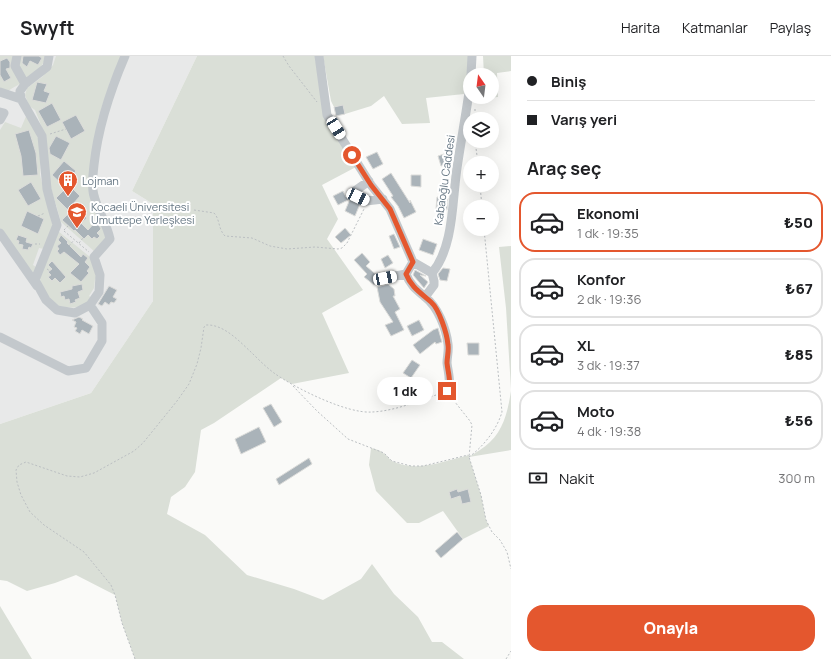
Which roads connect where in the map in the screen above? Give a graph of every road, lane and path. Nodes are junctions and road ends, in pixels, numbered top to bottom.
1 (17, 56) edge
2 (49, 56) edge
3 (125, 56) edge
4 (283, 56) edge
5 (319, 56) edge
6 (472, 56) edge
7 (472, 68) edge
8 (25, 84) junction
9 (0, 92) edge
10 (21, 98) junction
11 (318, 103) dead end
12 (467, 104) edge
13 (475, 104) dead end
14 (0, 112) edge
15 (475, 112) edge
16 (0, 120) edge
17 (66, 129) dead end
18 (46, 135) dead end
19 (369, 181) junction
20 (383, 199) junction
21 (368, 201) junction
22 (194, 210) dead end
23 (68, 226) dead end
24 (61, 228) junction
25 (0, 233) edge
26 (485, 236) edge
27 (83, 238) dead end
28 (74, 240) junction
29 (78, 243) junction
30 (70, 246) dead end
31 (94, 257) junction
32 (413, 262) junction
33 (432, 273) junction
34 (406, 274) junction
35 (385, 278) dead end
36 (425, 297) junction
37 (46, 300) junction
38 (90, 305) junction
39 (0, 337) edge
40 (292, 384) junction
41 (447, 391) junction
42 (469, 454) junction
43 (469, 457) junction
44 (511, 569) edge
45 (511, 651) edge
46 (135, 659) edge
47 (506, 659) edge

1 - 8 street
2 - 8 street
3 - 31 street
4 - 11 path
5 - 19 street
6 - 7 street
8 - 10 street
9 - 10 street
10 - 24 street
12 - 33 street, Kabaoğlu Caddesi
13 - 15 path
14 - 16 street
17 - 18 path
19 - 20 street
19 - 21 street
20 - 21 street
20 - 32 street
21 - 22 path
23 - 24 path
24 - 28 path
24 - 37 street
25 - 37 street
26 - 43 path
27 - 29 path
28 - 29 path
28 - 30 path
29 - 31 path
31 - 38 street
32 - 33 street
32 - 34 street
33 - 36 street
34 - 35 street
34 - 36 street
36 - 41 street
37 - 38 street
38 - 39 street
40 - 41 path
40 - 42 path
40 - 46 path
41 - 42 path
42 - 43 path
43 - 44 path
45 - 47 path

